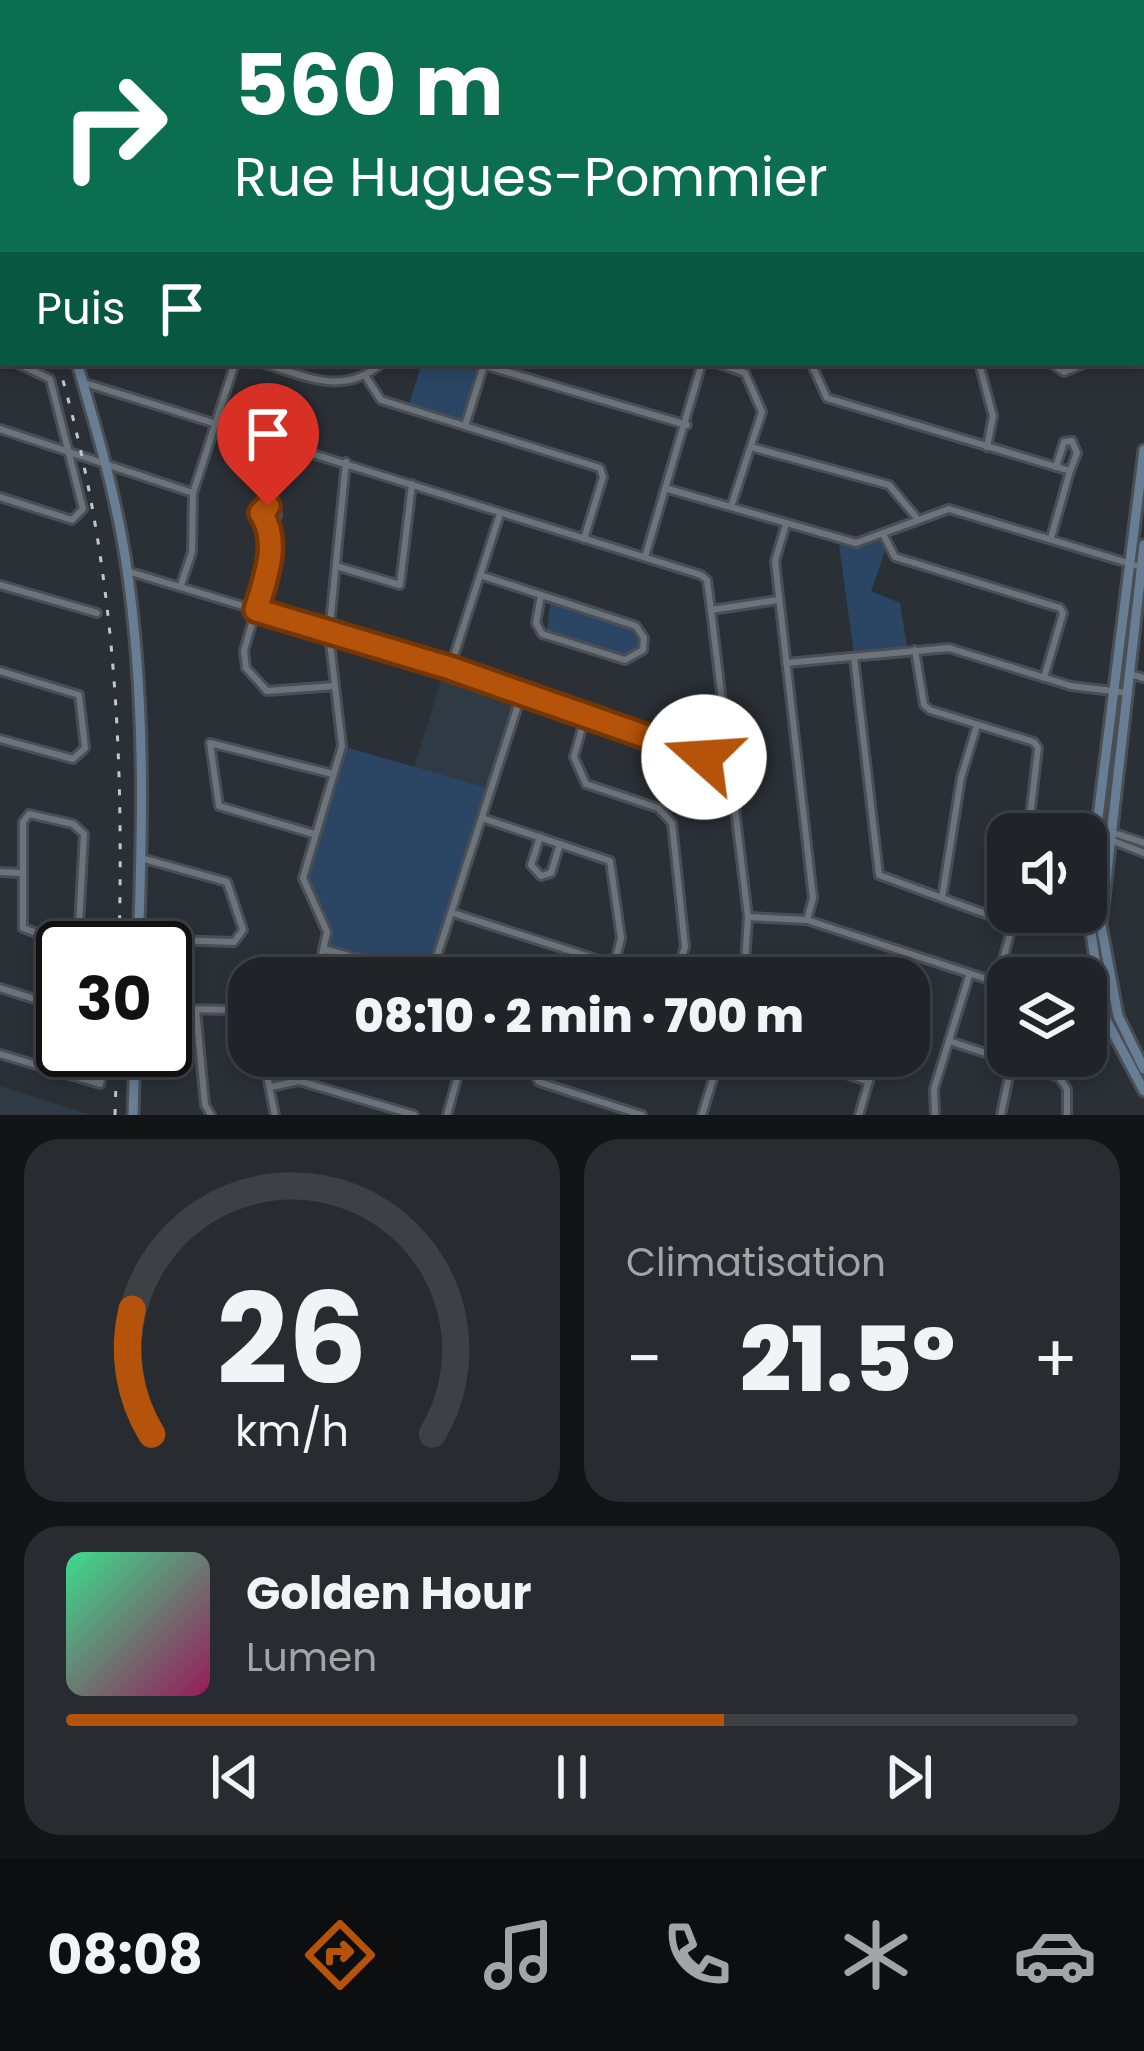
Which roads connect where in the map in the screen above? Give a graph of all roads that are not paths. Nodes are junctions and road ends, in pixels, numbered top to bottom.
1 (23, 366) edge
2 (78, 366) edge
3 (234, 366) edge
4 (272, 366) edge
5 (379, 366) edge
6 (484, 366) edge
7 (487, 366) edge
8 (701, 366) edge
9 (726, 366) edge
10 (812, 366) edge
11 (981, 366) edge
12 (366, 377) junction
13 (82, 381) junction
14 (216, 423) junction
15 (687, 425) junction
16 (465, 426) junction
17 (0, 429) edge
18 (751, 447) junction
19 (986, 448) junction
20 (67, 450) junction
21 (1144, 450) edge
22 (346, 462) junction
23 (106, 463) junction
24 (1056, 467) junction
25 (1070, 471) junction
26 (412, 484) junction
27 (668, 489) junction
28 (193, 493) junction
29 (0, 497) edge
30 (731, 508) junction
31 (500, 514) junction
32 (916, 517) junction
33 (270, 522) dead end
34 (786, 524) junction
35 (883, 534) junction
36 (584, 539) junction
37 (1050, 539) junction
38 (1144, 545) edge
39 (645, 557) junction
40 (1136, 565) edge
41 (336, 566) junction
42 (128, 571) junction
43 (480, 575) junction
44 (0, 585) edge
45 (181, 586) junction
46 (541, 595) junction
47 (778, 599) junction
48 (256, 610) junction
49 (710, 610) junction
50 (97, 614) dead end
51 (329, 634) junction
52 (915, 650) junction
53 (854, 657) junction
54 (786, 663) junction
55 (450, 668) junction
56 (0, 671) edge
57 (1130, 674) junction
58 (1044, 678) junction
59 (1144, 678) edge
60 (334, 686) junction
61 (1123, 692) junction
62 (521, 696) junction
63 (585, 717) junction
64 (977, 725) junction
65 (0, 739) edge
66 (728, 766) junction
67 (333, 774) junction
68 (1030, 813) edge
69 (1102, 813) edge
70 (482, 818) junction
71 (314, 834) junction
72 (1107, 836) edge
73 (540, 837) junction
74 (1110, 837) junction
75 (1144, 843) edge
76 (560, 844) junction
77 (1144, 853) edge
78 (141, 858) junction
79 (0, 872) edge
80 (22, 873) junction
81 (942, 898) junction
82 (452, 913) junction
83 (987, 914) edge
84 (748, 917) junction
85 (807, 920) junction
86 (139, 921) edge
87 (192, 943) edge
88 (327, 950) junction
89 (324, 957) edge
90 (352, 957) edge
91 (436, 957) edge
92 (586, 957) edge
93 (616, 957) edge
94 (682, 957) edge
95 (746, 957) edge
96 (1099, 957) edge
97 (969, 976) junction
98 (987, 980) edge
99 (0, 988) edge
100 (36, 999) edge
101 (1107, 1004) edge
102 (192, 1010) edge
103 (196, 1010) junction
104 (228, 1010) edge
105 (1107, 1017) edge
106 (949, 1040) junction
107 (987, 1053) edge
108 (0, 1054) edge
109 (36, 1065) edge
110 (1144, 1069) edge
111 (77, 1077) edge
112 (101, 1077) edge
113 (134, 1077) edge
114 (268, 1077) edge
115 (458, 1077) edge
116 (536, 1077) edge
117 (714, 1077) edge
118 (854, 1077) edge
119 (870, 1077) edge
120 (1009, 1077) edge
121 (1059, 1077) edge
122 (868, 1082) junction
123 (271, 1087) junction
124 (1144, 1091) edge
125 (636, 1114) edge
126 (133, 1115) edge
127 (211, 1115) edge
128 (275, 1115) edge
129 (414, 1115) edge
130 (447, 1115) edge
131 (702, 1115) edge
132 (859, 1115) edge
133 (935, 1115) edge
134 (1001, 1115) edge
135 (1067, 1115) edge

1 - 20 street
2 - 13 main road
3 - 14 street
4 - 12 street
5 - 12 street
6 - 16 street
7 - 15 street
8 - 15 street
9 - 18 street
10 - 19 street
11 - 19 street
12 - 16 street
13 - 14 street
13 - 23 main road
14 - 22 street
14 - 28 street
15 - 27 street
16 - 36 street
17 - 20 street
18 - 30 street
18 - 32 street
19 - 24 street
20 - 23 street
20 - 29 street
21 - 40 main road
22 - 26 street
22 - 41 street
23 - 28 street
23 - 42 main road
24 - 25 street
24 - 25 street
25 - 37 street
26 - 31 street
26 - 41 street
27 - 30 street
27 - 39 street
28 - 45 street
30 - 34 street
31 - 36 street
31 - 43 street
32 - 35 street
32 - 37 street
33 - 48 street
34 - 35 street
34 - 47 street
35 - 58 street
36 - 39 street
37 - 40 street
38 - 40 main road
39 - 49 street
40 - 57 main road
40 - 61 main road
41 - 51 street
42 - 45 street
42 - 78 main road
43 - 46 street
43 - 55 street
44 - 50 street
45 - 48 street
46 - 46 street
47 - 49 street
47 - 54 street
48 - 51 street
48 - 60 street
49 - 66 street
51 - 55 street
51 - 60 street
52 - 53 street
52 - 58 street
52 - 64 street
53 - 54 street
53 - 81 street
54 - 85 street
55 - 62 street
56 - 65 street
57 - 59 street
57 - 61 main road
58 - 61 street
60 - 67 street
61 - 69 main road
61 - 74 main road
62 - 63 street
62 - 70 street
63 - 66 street
63 - 94 street
64 - 68 street
64 - 81 street
66 - 84 street
67 - 71 street
67 - 71 street
70 - 73 street
70 - 82 street
71 - 88 street
72 - 74 street
73 - 76 street
73 - 76 street
74 - 75 street
74 - 77 street
74 - 96 main road
76 - 93 street
78 - 86 main road
78 - 87 street
79 - 80 street
80 - 80 street
81 - 83 street
82 - 91 street
82 - 92 street
84 - 85 street
84 - 95 street
85 - 97 street
88 - 89 street
88 - 90 street
97 - 98 street
97 - 106 street
99 - 100 street
101 - 110 main road
102 - 103 street
103 - 104 street
103 - 127 street
105 - 124 main road
106 - 107 street
106 - 133 street
108 - 109 street
111 - 112 street
113 - 126 main road
114 - 123 street
115 - 130 street
116 - 125 street
117 - 131 street
118 - 122 street
119 - 122 street
120 - 134 street
121 - 135 street
122 - 132 street
123 - 128 street
123 - 129 street

